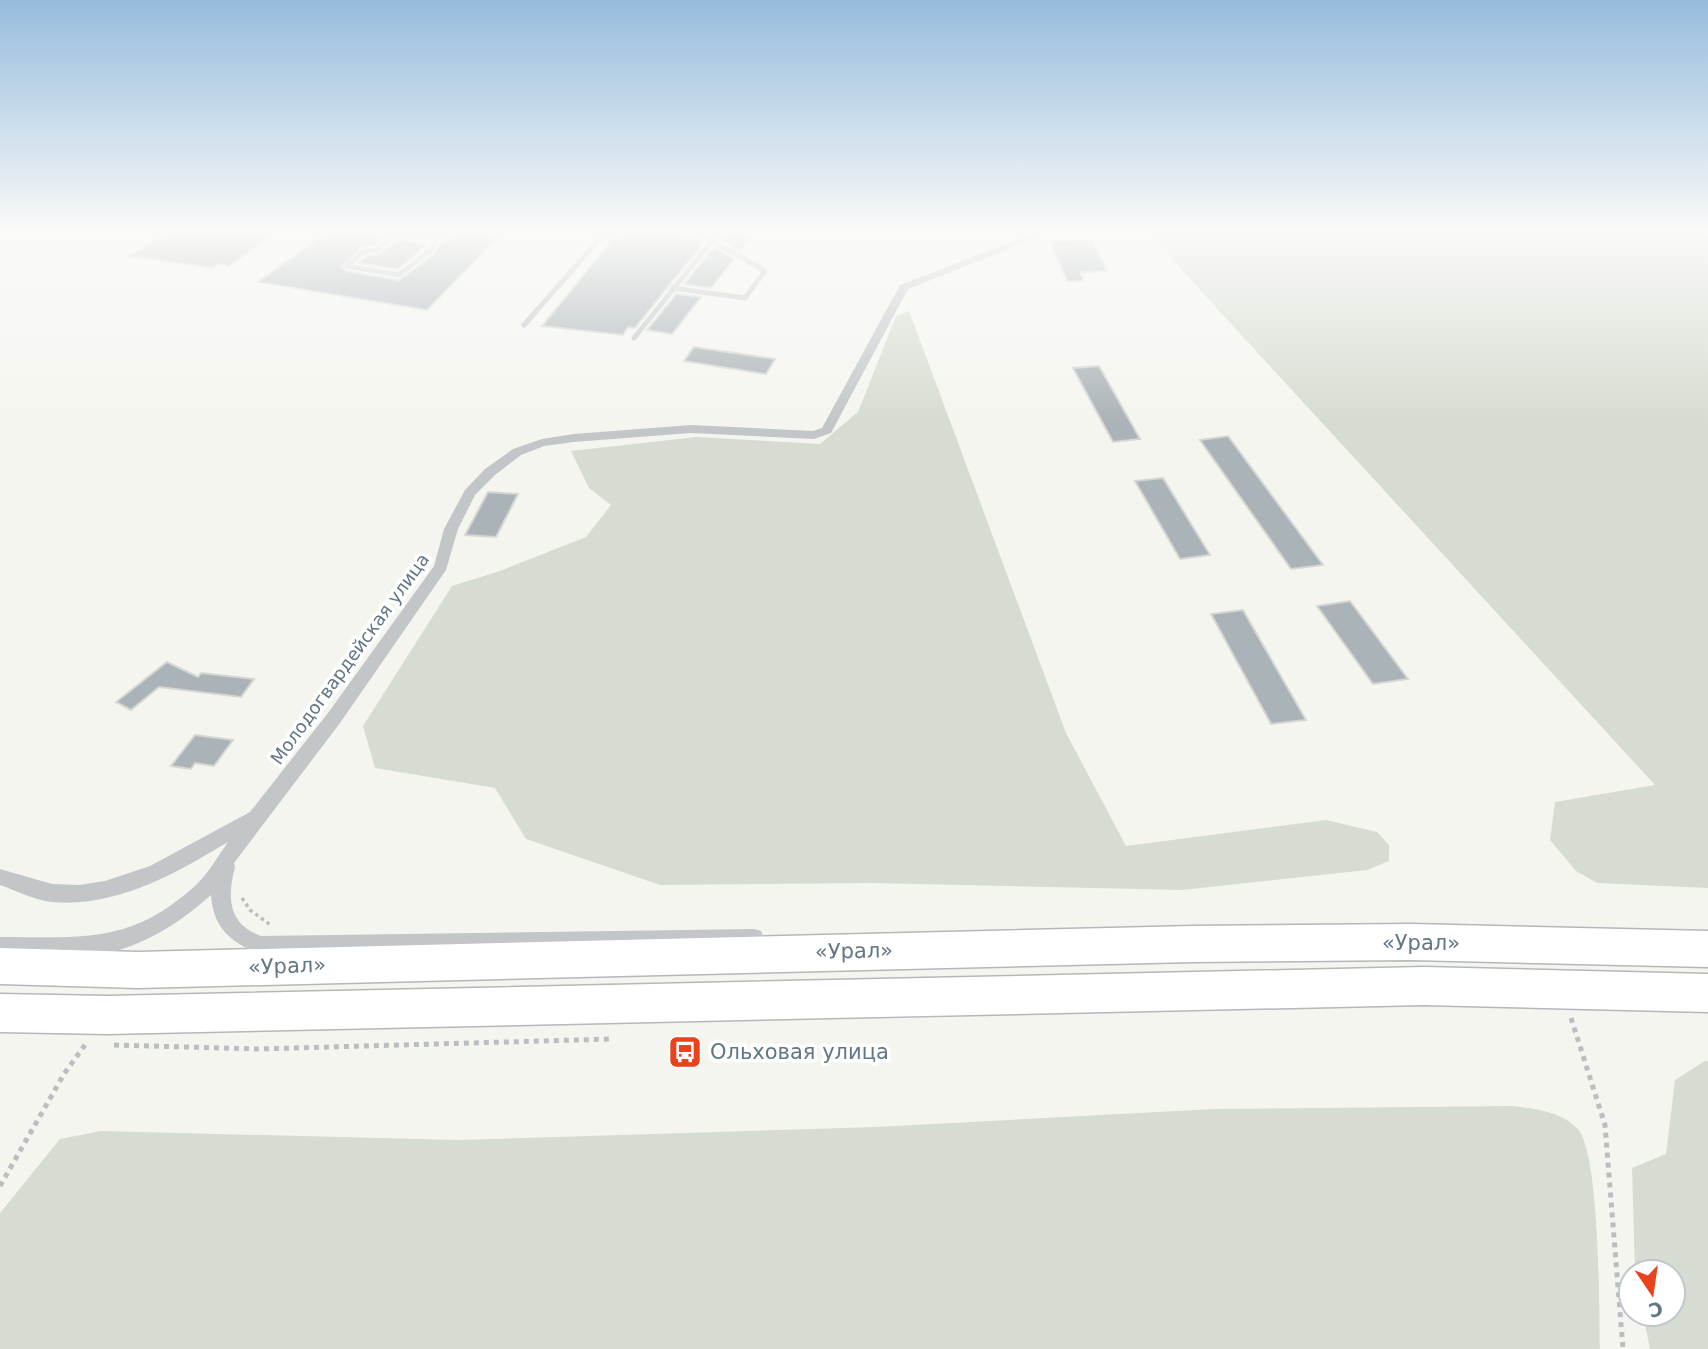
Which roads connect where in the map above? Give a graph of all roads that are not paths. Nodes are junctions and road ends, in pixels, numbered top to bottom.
1 (550, 296) edge
2 (666, 296) edge
3 (730, 296) edge
4 (747, 296) edge
5 (899, 296) edge
6 (524, 325) dead end
7 (634, 338) dead end
8 (257, 816) junction
9 (232, 851) junction
10 (0, 877) edge
11 (0, 946) edge
12 (1002, 948) junction
13 (1708, 949) edge
14 (0, 966) edge
15 (1708, 993) edge
16 (0, 1013) edge

1 - 6 lane
2 - 7 lane
3 - 4 lane
5 - 8 street, Молодогвардейская улица
8 - 9 street, Молодогвардейская улица
8 - 10 street
9 - 11 street, Молодогвардейская улица
9 - 12 street
12 - 13 highway, «Урал»
12 - 14 highway, «Урал»
15 - 16 highway

